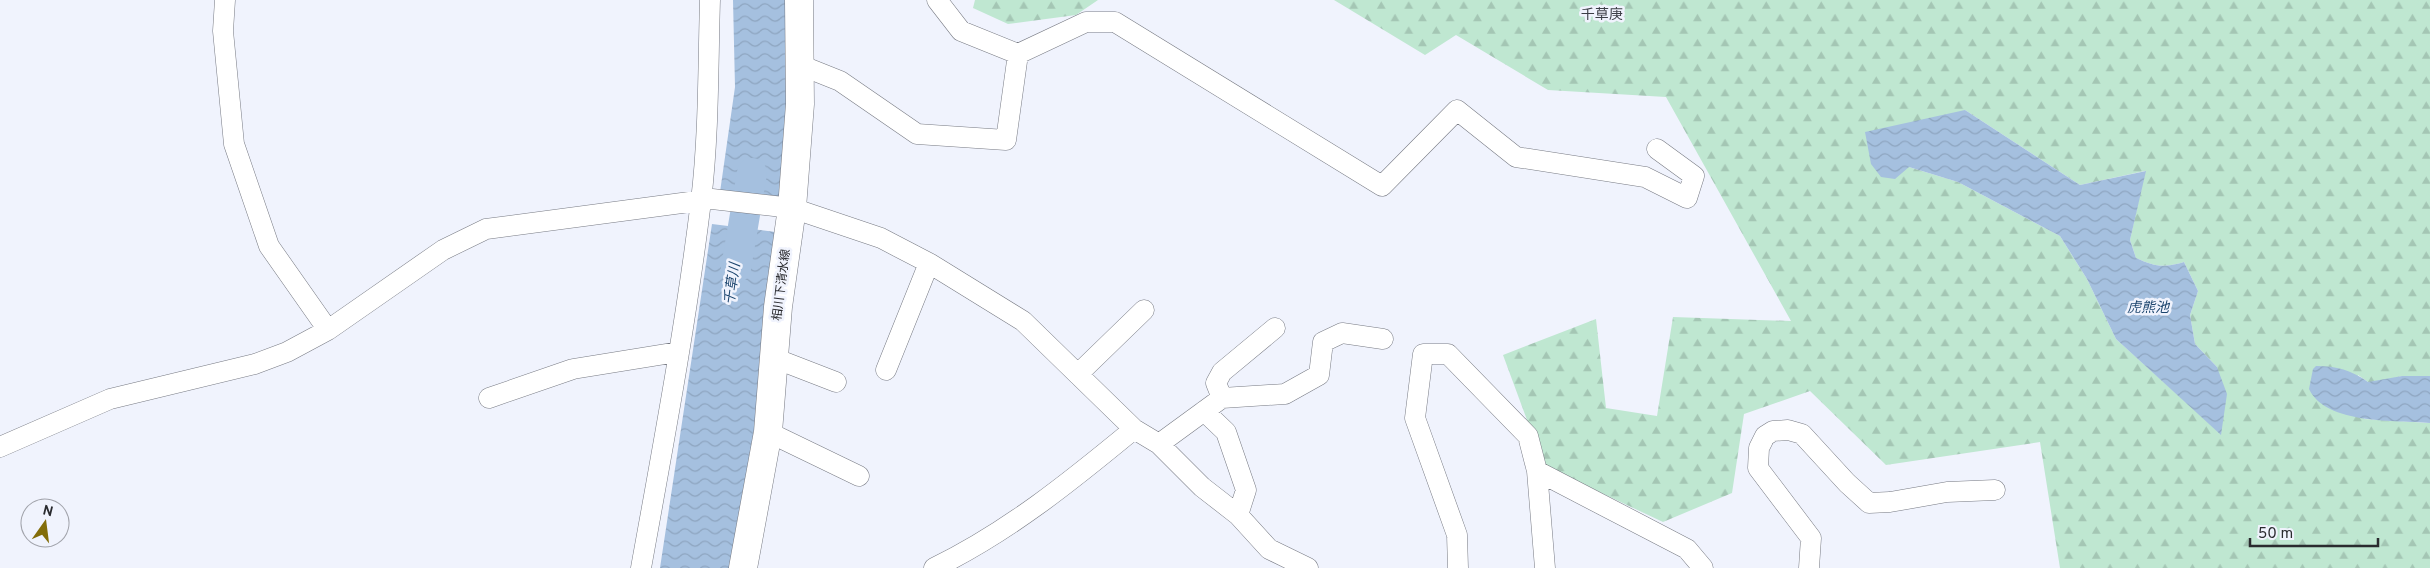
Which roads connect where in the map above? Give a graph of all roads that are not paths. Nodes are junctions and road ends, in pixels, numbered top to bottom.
1 (225, 0) edge
2 (710, 0) edge
3 (799, 0) edge
4 (937, 0) edge
5 (1018, 54) junction
6 (800, 65) junction
7 (1657, 149) dead end
8 (707, 200) junction
9 (787, 207) junction
10 (929, 263) junction
11 (1144, 310) dead end
12 (1275, 328) dead end
13 (328, 330) junction
14 (1383, 339) dead end
15 (678, 352) junction
16 (774, 358) junction
17 (886, 370) dead end
18 (1078, 374) junction
19 (836, 382) dead end
20 (489, 398) dead end
21 (1222, 398) junction
22 (1204, 412) junction
23 (1134, 429) junction
24 (768, 432) junction
25 (1159, 444) junction
26 (0, 447) edge
27 (1537, 471) junction
28 (859, 476) dead end
29 (1995, 490) dead end
30 (1238, 515) junction
31 (641, 568) edge
32 (743, 568) edge
33 (934, 568) edge
34 (1308, 568) edge
35 (1458, 568) edge
36 (1545, 568) edge
37 (1703, 568) edge
38 (1809, 568) edge

1 - 13 street
2 - 8 street
3 - 6 main road, 相川下清水線
4 - 5 street
5 - 6 street
5 - 7 street
6 - 9 main road, 相川下清水線
8 - 9 street
8 - 13 street
8 - 15 street
9 - 10 street
9 - 16 main road, 相川下清水線
10 - 17 street
10 - 18 street
11 - 18 street
12 - 21 street
13 - 26 street
14 - 21 street
15 - 20 street
15 - 31 street
16 - 19 street
16 - 24 main road, 相川下清水線
18 - 23 street
21 - 22 street
22 - 25 street
22 - 30 street
23 - 25 street
23 - 33 street
24 - 28 street
24 - 32 main road, 相川下清水線
25 - 30 street
27 - 35 street
27 - 36 street
27 - 37 street
29 - 38 street
30 - 34 street

